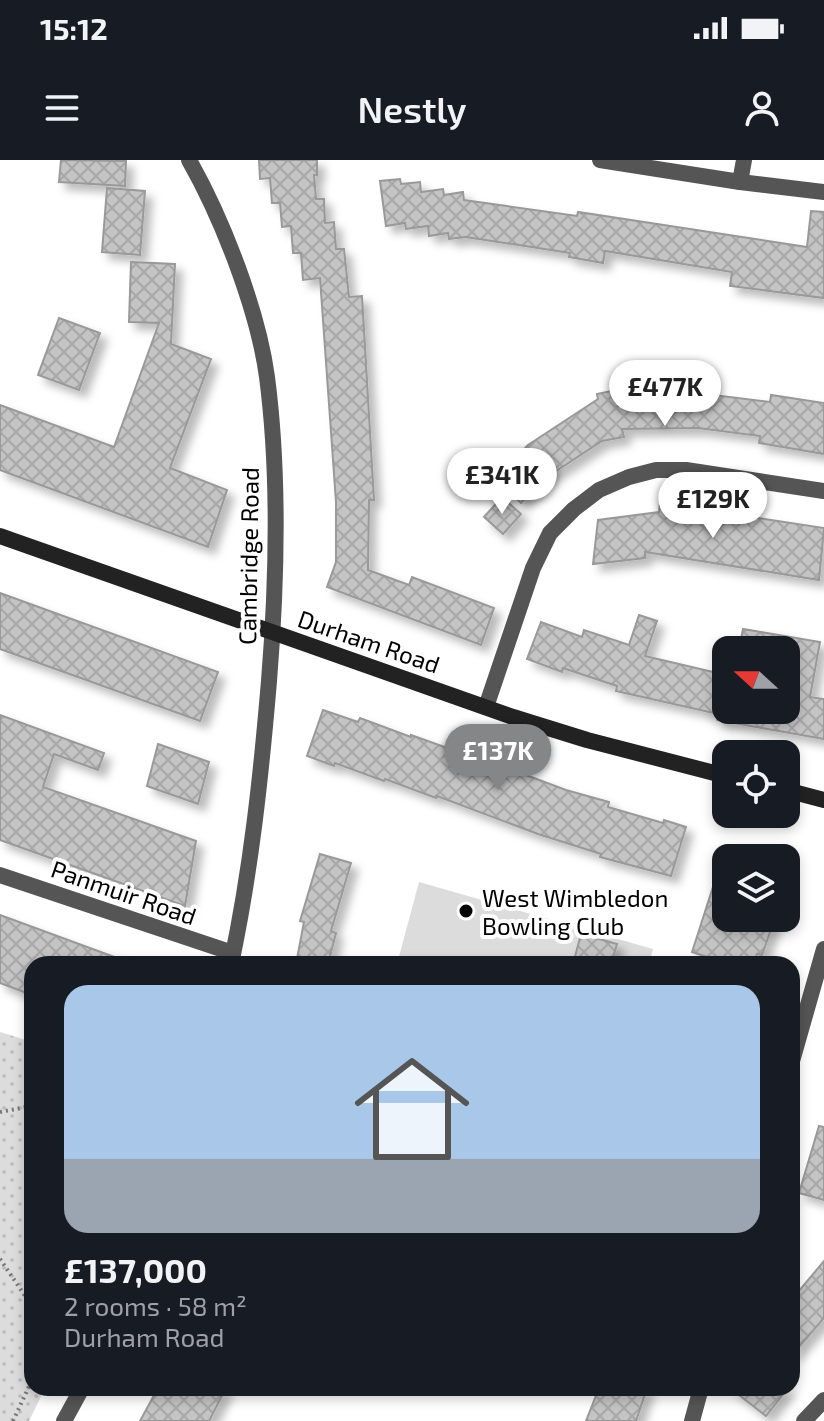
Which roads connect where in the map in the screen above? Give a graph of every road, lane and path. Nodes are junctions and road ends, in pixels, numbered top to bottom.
1 (189, 160) edge
2 (600, 160) edge
3 (744, 160) edge
4 (740, 182) junction
5 (824, 192) edge
6 (824, 491) edge
7 (0, 536) edge
8 (273, 633) junction
9 (486, 707) junction
10 (712, 772) edge
11 (800, 794) edge
12 (824, 800) edge
13 (0, 875) edge
14 (824, 949) edge
15 (224, 956) edge
16 (233, 956) edge
17 (800, 1033) edge
18 (24, 1107) edge
19 (0, 1111) edge
20 (0, 1259) edge
21 (24, 1294) edge
22 (25, 1396) edge
23 (78, 1396) edge
24 (699, 1396) edge
25 (824, 1400) edge
26 (13, 1421) edge
27 (64, 1421) edge
28 (692, 1421) edge
29 (804, 1421) edge

1 - 8 street, Cambridge Road
2 - 4 street
3 - 4 street
4 - 5 street
6 - 9 street
7 - 8 main road, Durham Road
8 - 9 main road, Durham Road
8 - 16 street, Cambridge Road
9 - 10 main road, Durham Road
11 - 12 main road
13 - 15 street, Panmuir Road
14 - 17 street
18 - 19 path
20 - 21 path
22 - 26 path
23 - 27 street
24 - 28 street
25 - 29 street

